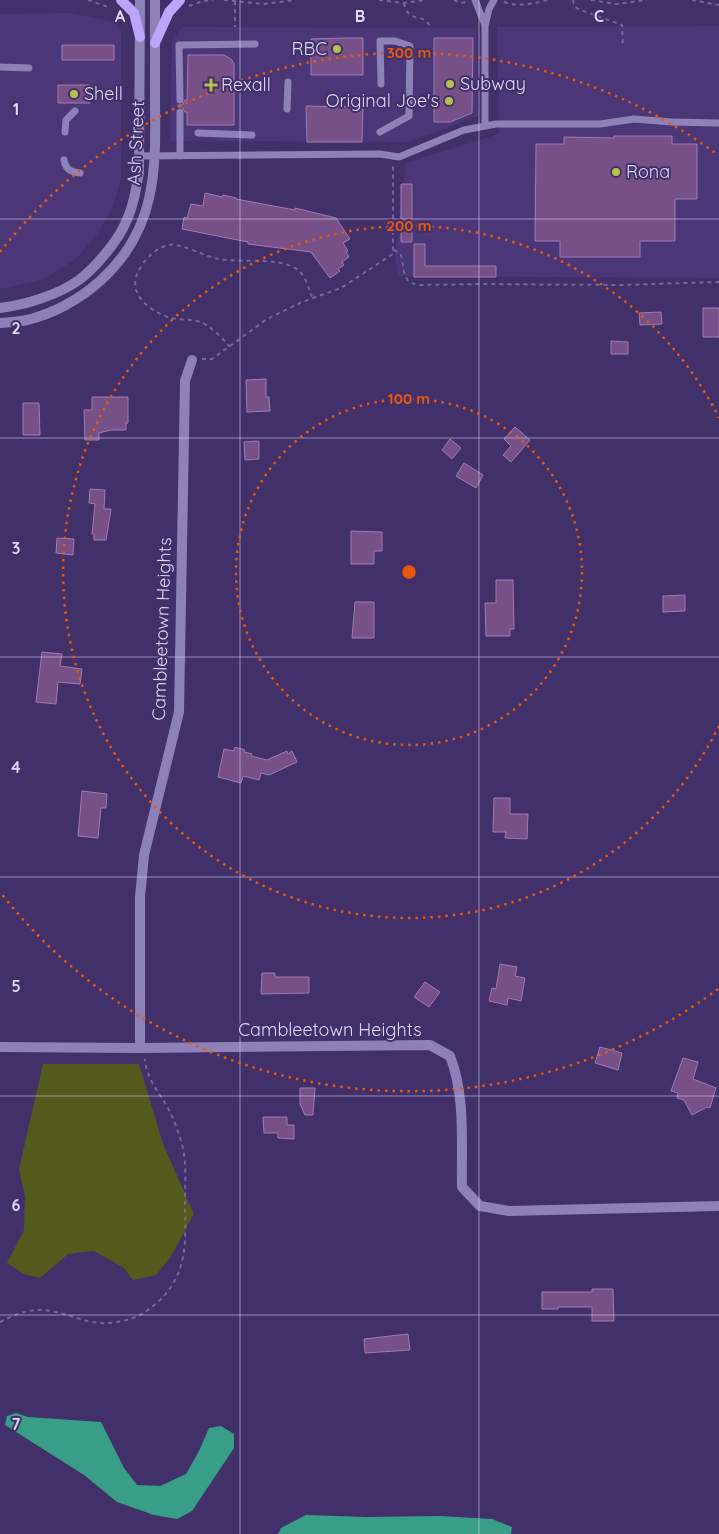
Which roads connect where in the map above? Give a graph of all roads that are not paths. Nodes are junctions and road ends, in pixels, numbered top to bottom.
1 (121, 0) edge
2 (140, 0) edge
3 (155, 0) edge
4 (472, 1) edge
5 (497, 1) edge
6 (182, 4) edge
7 (485, 26) junction
8 (140, 37) junction
9 (155, 43) junction
10 (255, 44) dead end
11 (0, 68) edge
12 (29, 68) dead end
13 (288, 82) dead end
14 (381, 84) dead end
15 (180, 100) dead end
16 (287, 109) dead end
17 (75, 111) dead end
18 (180, 112) dead end
19 (719, 123) edge
20 (485, 126) junction
21 (65, 132) dead end
22 (380, 132) dead end
23 (198, 134) dead end
24 (252, 135) dead end
25 (139, 156) junction
26 (156, 156) junction
27 (180, 156) junction
28 (64, 160) dead end
29 (80, 173) dead end
30 (0, 308) edge
31 (0, 323) edge
32 (192, 360) road end
33 (0, 1047) edge
34 (143, 1048) junction
35 (719, 1206) edge

1 - 8 main road
2 - 8 street, Ash Street
3 - 9 street, Ash Street
4 - 7 lane
5 - 7 lane
6 - 9 main road
7 - 20 lane
8 - 25 street, Ash Street
9 - 26 street, Ash Street
10 - 15 lane
11 - 12 lane
13 - 16 lane
14 - 22 lane
17 - 21 lane
18 - 27 lane
19 - 20 lane
20 - 27 lane
23 - 24 lane
25 - 26 lane
25 - 30 street, Ash Street
26 - 27 lane
26 - 31 street, Ash Street
28 - 29 lane
32 - 34 street, Cambleetown Heights
33 - 34 street, Cambleetown Heights
34 - 35 street, Cambleetown Heights

